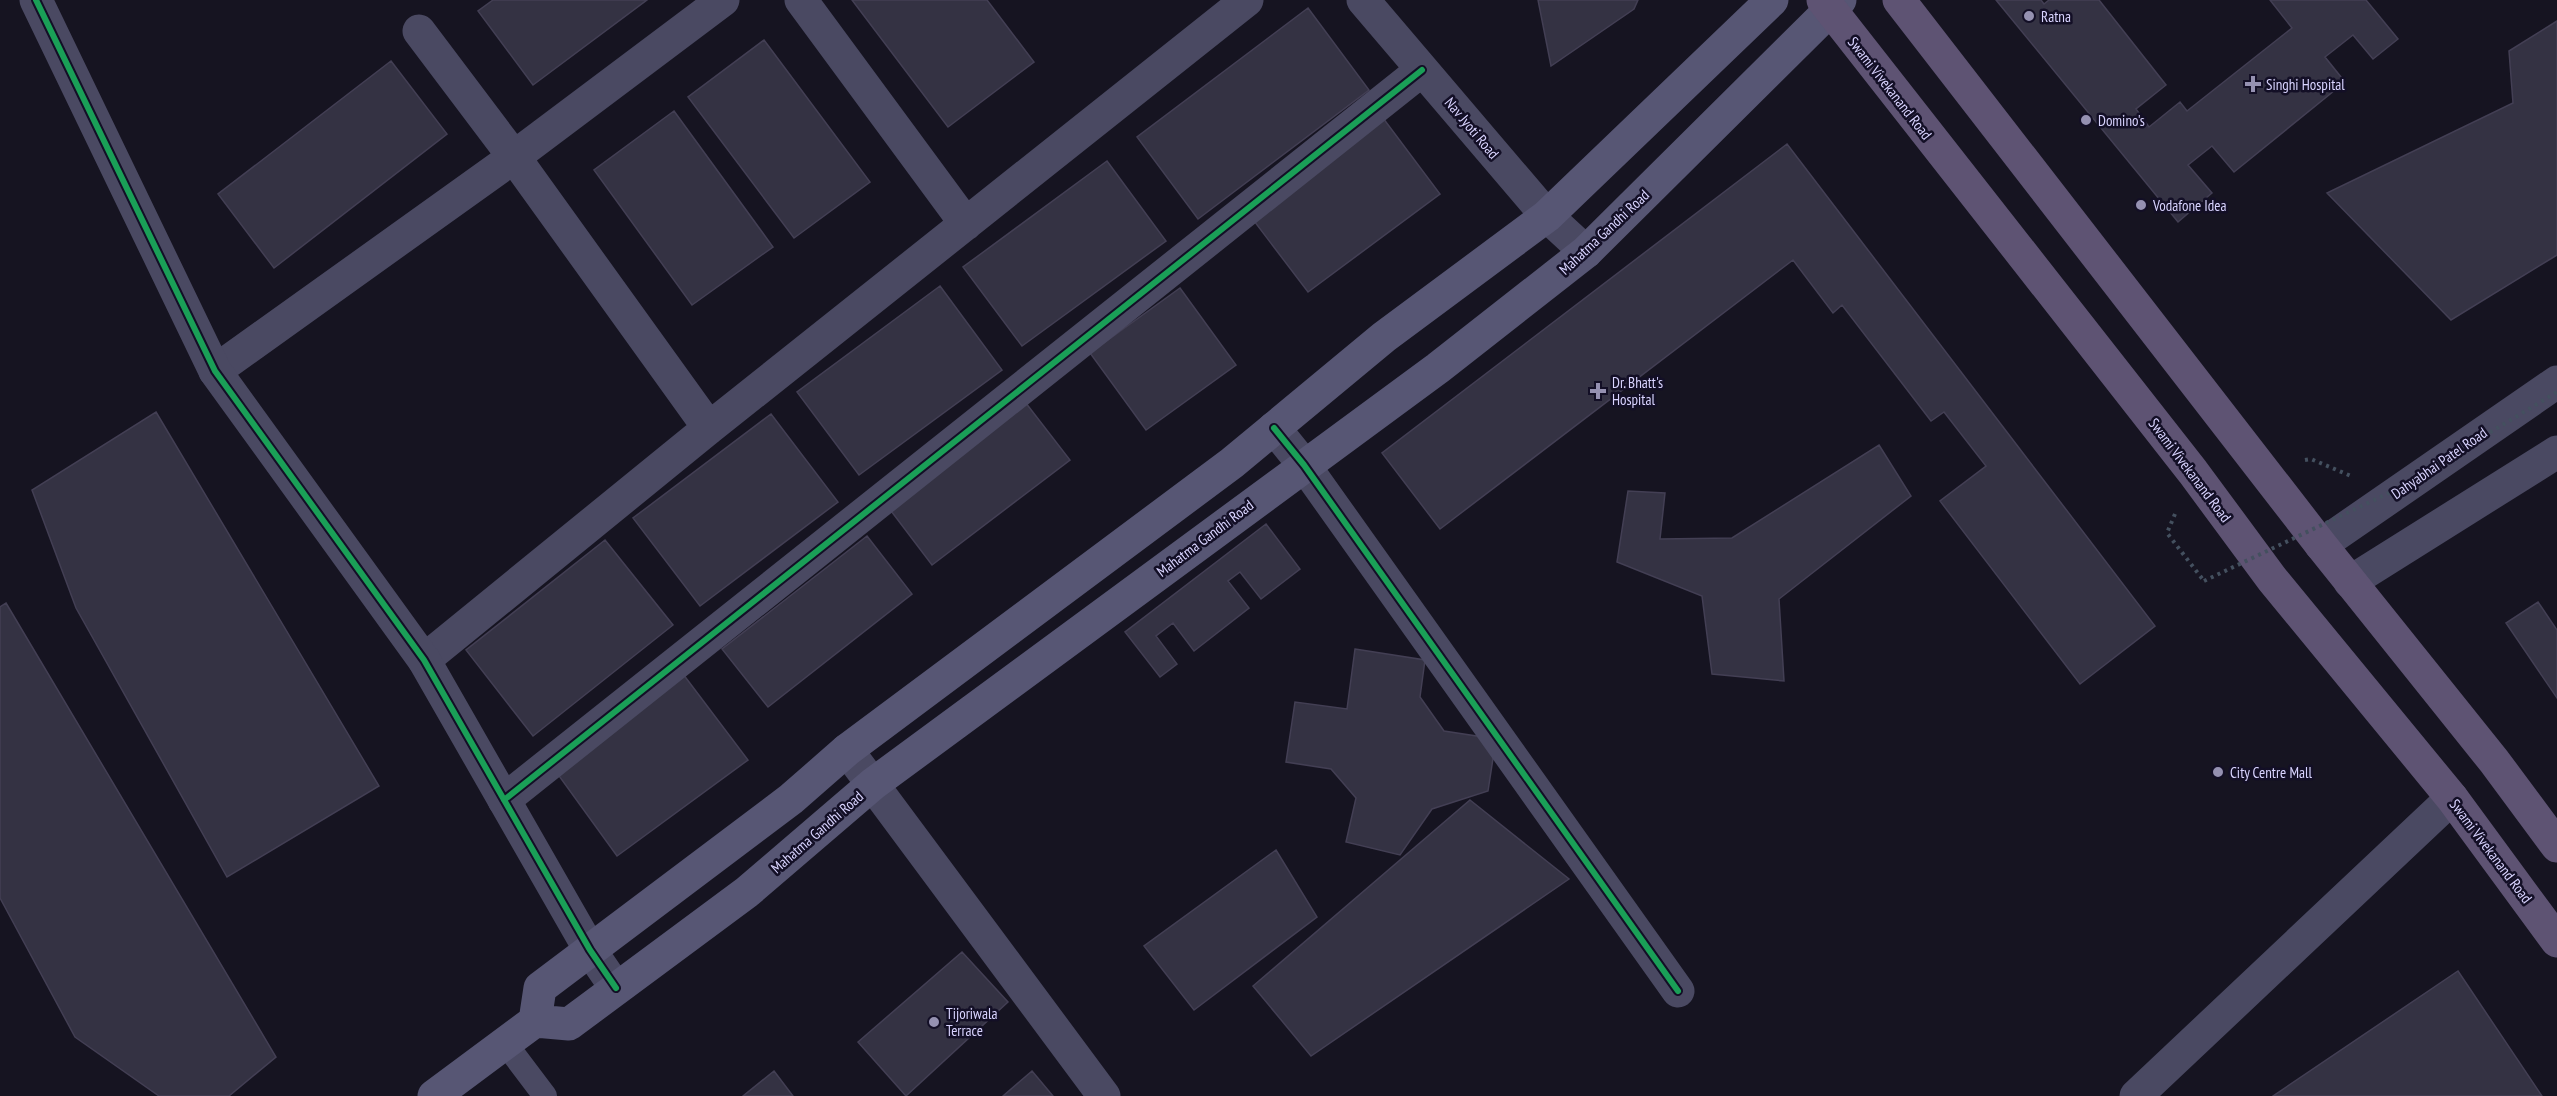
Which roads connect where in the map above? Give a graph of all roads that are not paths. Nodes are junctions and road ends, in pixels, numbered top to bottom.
1 (36, 0) edge
2 (723, 0) edge
3 (801, 0) edge
4 (1247, 0) edge
5 (1363, 0) edge
6 (1772, 0) edge
7 (1899, 0) edge
8 (1831, 4) edge
9 (419, 31) dead end
10 (1422, 70) junction
11 (514, 157) junction
12 (1547, 216) junction
13 (966, 224) junction
14 (1586, 252) junction
15 (215, 371) junction
16 (2557, 382) edge
17 (709, 428) junction
18 (1274, 428) junction
19 (2557, 452) edge
20 (1304, 465) junction
21 (2321, 545) junction
22 (2350, 582) junction
23 (424, 660) junction
24 (847, 750) junction
25 (873, 784) junction
26 (2452, 798) junction
27 (504, 800) junction
28 (2557, 846) edge
29 (2557, 940) edge
30 (590, 951) junction
31 (616, 988) junction
32 (1678, 991) dead end
33 (535, 1021) junction
34 (505, 1043) junction
35 (434, 1096) edge
36 (545, 1096) edge
37 (1104, 1096) edge
38 (2136, 1096) edge

1 - 15 street
2 - 11 street
3 - 13 street
4 - 13 street
5 - 10 street, Nav Jyoti Road
6 - 12 main road
7 - 21 main road
8 - 14 main road, Mahatma Gandhi Road
8 - 26 main road, Swami Vivekanand Road
9 - 11 street
10 - 12 street, Nav Jyoti Road
10 - 27 street
11 - 15 street
11 - 17 street
12 - 14 street, Nav Jyoti Road
12 - 18 main road
13 - 17 street
14 - 20 main road, Mahatma Gandhi Road
15 - 23 street
16 - 21 street, Dahyabhai Patel Road
17 - 23 street
18 - 20 street
18 - 24 main road
19 - 22 street
20 - 25 main road, Mahatma Gandhi Road
20 - 32 street
21 - 22 main road
22 - 28 main road
23 - 27 street
24 - 25 street
24 - 30 main road
25 - 31 main road, Mahatma Gandhi Road
25 - 37 street
26 - 29 main road, Swami Vivekanand Road
26 - 38 street
27 - 30 street
30 - 31 street
30 - 33 main road
31 - 33 main road, Mahatma Gandhi Road
33 - 34 main road
34 - 35 main road
34 - 36 lane

